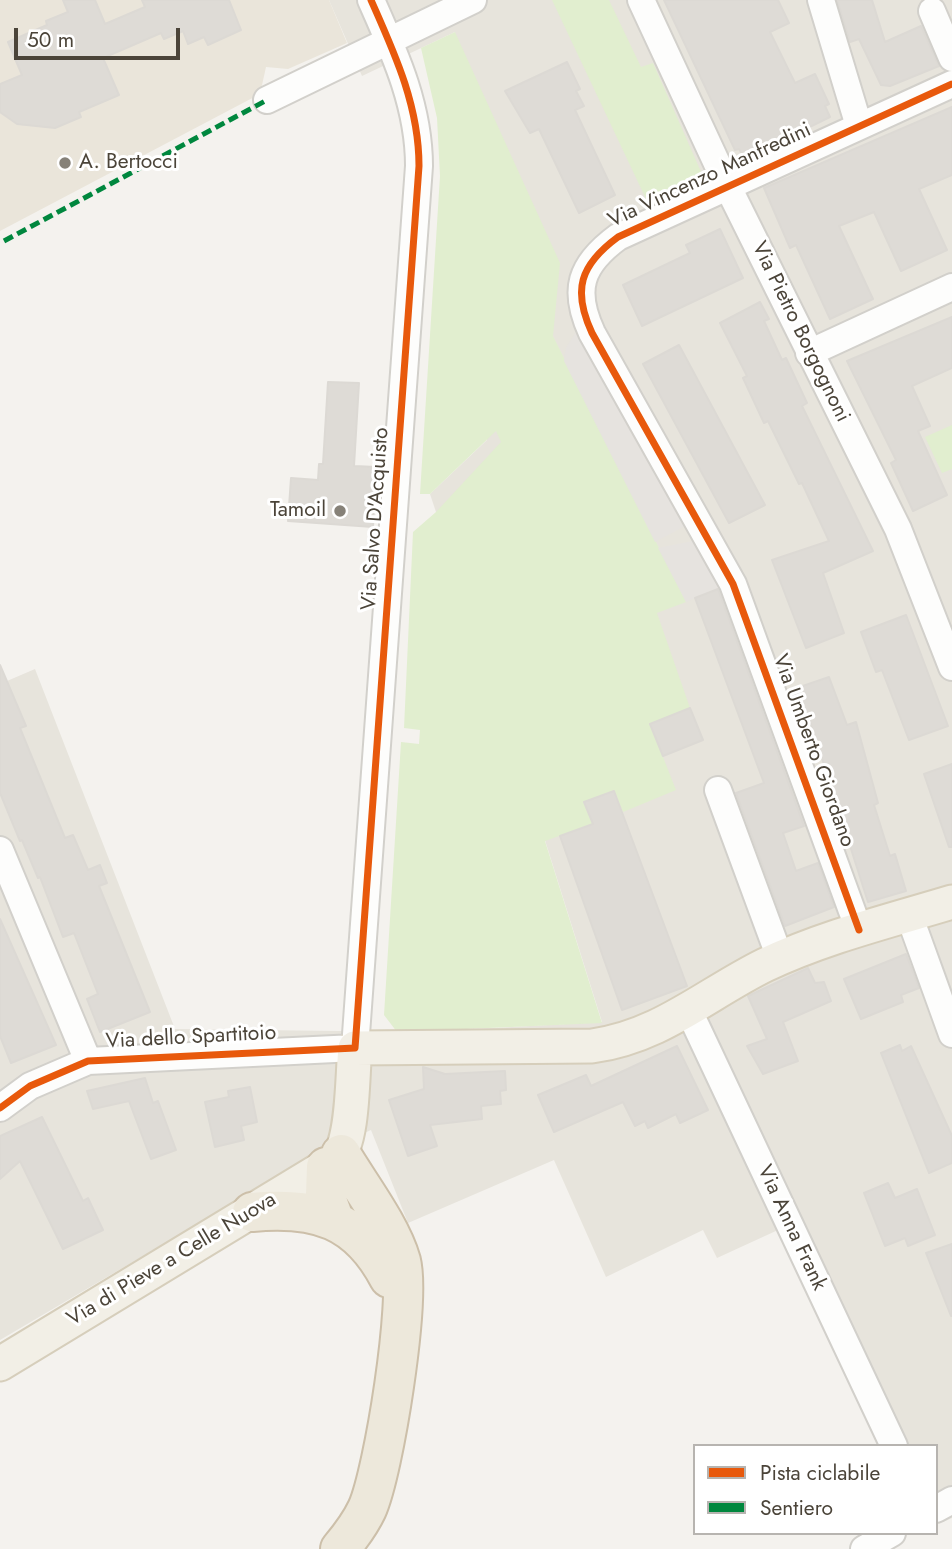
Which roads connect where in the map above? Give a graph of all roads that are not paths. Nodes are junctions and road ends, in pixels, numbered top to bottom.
1 (371, 0) edge
2 (473, 0) edge
3 (641, 0) edge
4 (821, 0) edge
5 (932, 11) dead end
6 (389, 40) junction
7 (952, 58) edge
8 (952, 84) edge
9 (267, 100) dead end
10 (859, 126) junction
11 (727, 185) junction
12 (952, 288) edge
13 (809, 353) junction
14 (733, 584) joint
15 (952, 667) edge
16 (718, 790) dead end
17 (0, 850) edge
18 (952, 902) edge
19 (909, 915) junction
20 (859, 930) junction
21 (780, 958) junction
22 (689, 1011) junction
23 (952, 1034) edge
24 (355, 1048) junction
25 (88, 1061) junction
26 (0, 1108) edge
27 (334, 1160) junction
28 (252, 1212) junction
29 (334, 1219) junction
30 (402, 1306) junction
31 (0, 1364) edge
32 (893, 1444) edge
33 (888, 1535) edge
34 (340, 1549) edge
35 (864, 1549) edge

1 - 6 street, Via Salvo D'Acquisto
2 - 6 street
3 - 11 street, Via Pietro Borgognoni
4 - 10 street
5 - 7 street
6 - 9 street
6 - 24 street, Via Salvo D'Acquisto
8 - 10 street, Via Vincenzo Manfredini
10 - 11 street, Via Vincenzo Manfredini
11 - 13 street, Via Pietro Borgognoni
11 - 14 street, Via Vincenzo Manfredini
12 - 13 street
13 - 15 street, Via Pietro Borgognoni
14 - 20 street, Via Umberto Giordano
16 - 21 street
17 - 25 street
18 - 19 main road, Via dello Spartitoio
19 - 20 main road, Via dello Spartitoio
19 - 23 street
20 - 21 main road, Via dello Spartitoio
21 - 22 main road, Via dello Spartitoio
22 - 24 main road, Via dello Spartitoio
22 - 32 street, Via Anna Frank
24 - 25 street, Via dello Spartitoio
24 - 27 main road, Via Salvo D'Acquisto
25 - 26 street, Via dello Spartitoio
27 - 28 main road, Via di Pieve a Celle Nuova
27 - 29 highway
27 - 30 highway
28 - 29 highway
28 - 31 main road, Via di Pieve a Celle Nuova
29 - 30 highway
30 - 34 highway
33 - 35 street

